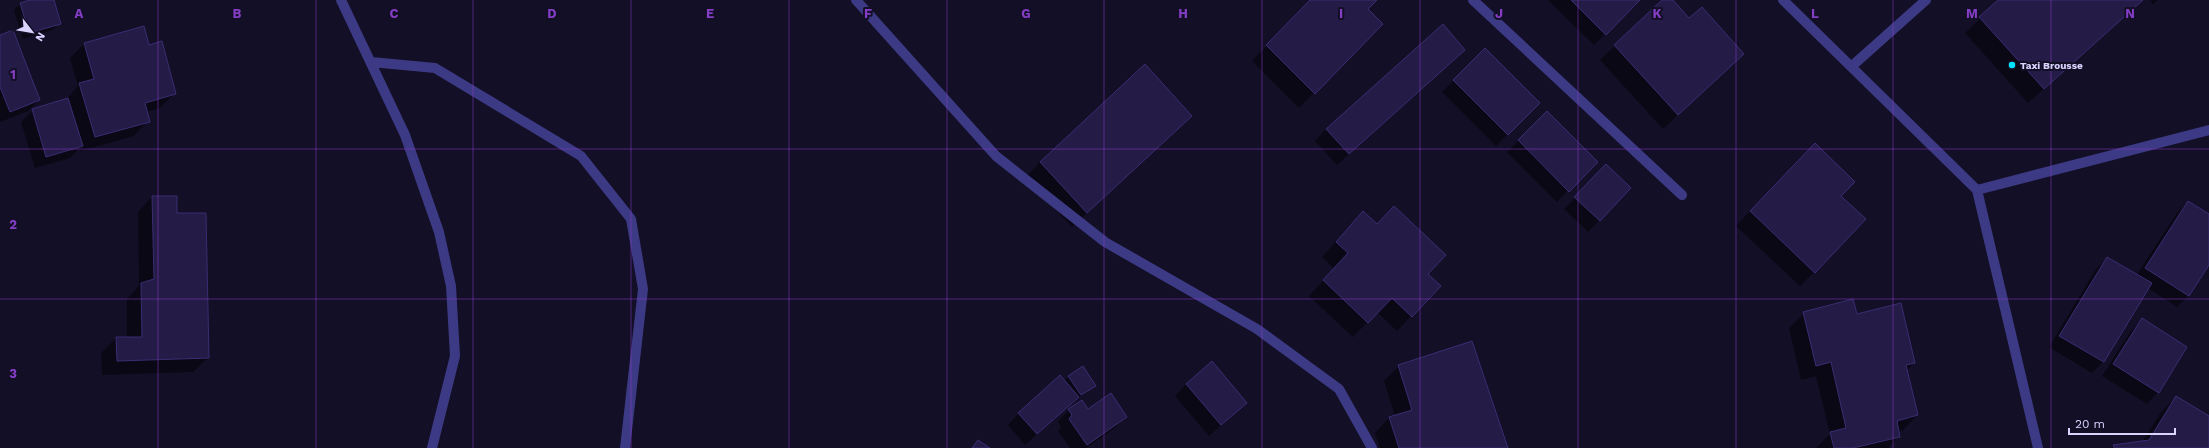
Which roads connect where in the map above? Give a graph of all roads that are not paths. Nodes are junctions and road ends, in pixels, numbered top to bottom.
1 (341, 0) edge
2 (856, 0) edge
3 (1473, 0) edge
4 (1783, 0) edge
5 (1926, 0) edge
6 (371, 62) junction
7 (1852, 66) junction
8 (2209, 130) edge
9 (1977, 190) junction
10 (1682, 195) dead end
11 (432, 448) edge
12 (625, 448) edge
13 (1372, 448) edge
14 (2038, 448) edge

1 - 6 street
2 - 13 street
3 - 10 street
4 - 7 street
5 - 7 street
6 - 11 street
6 - 12 street
7 - 9 street
8 - 9 street
9 - 14 street

